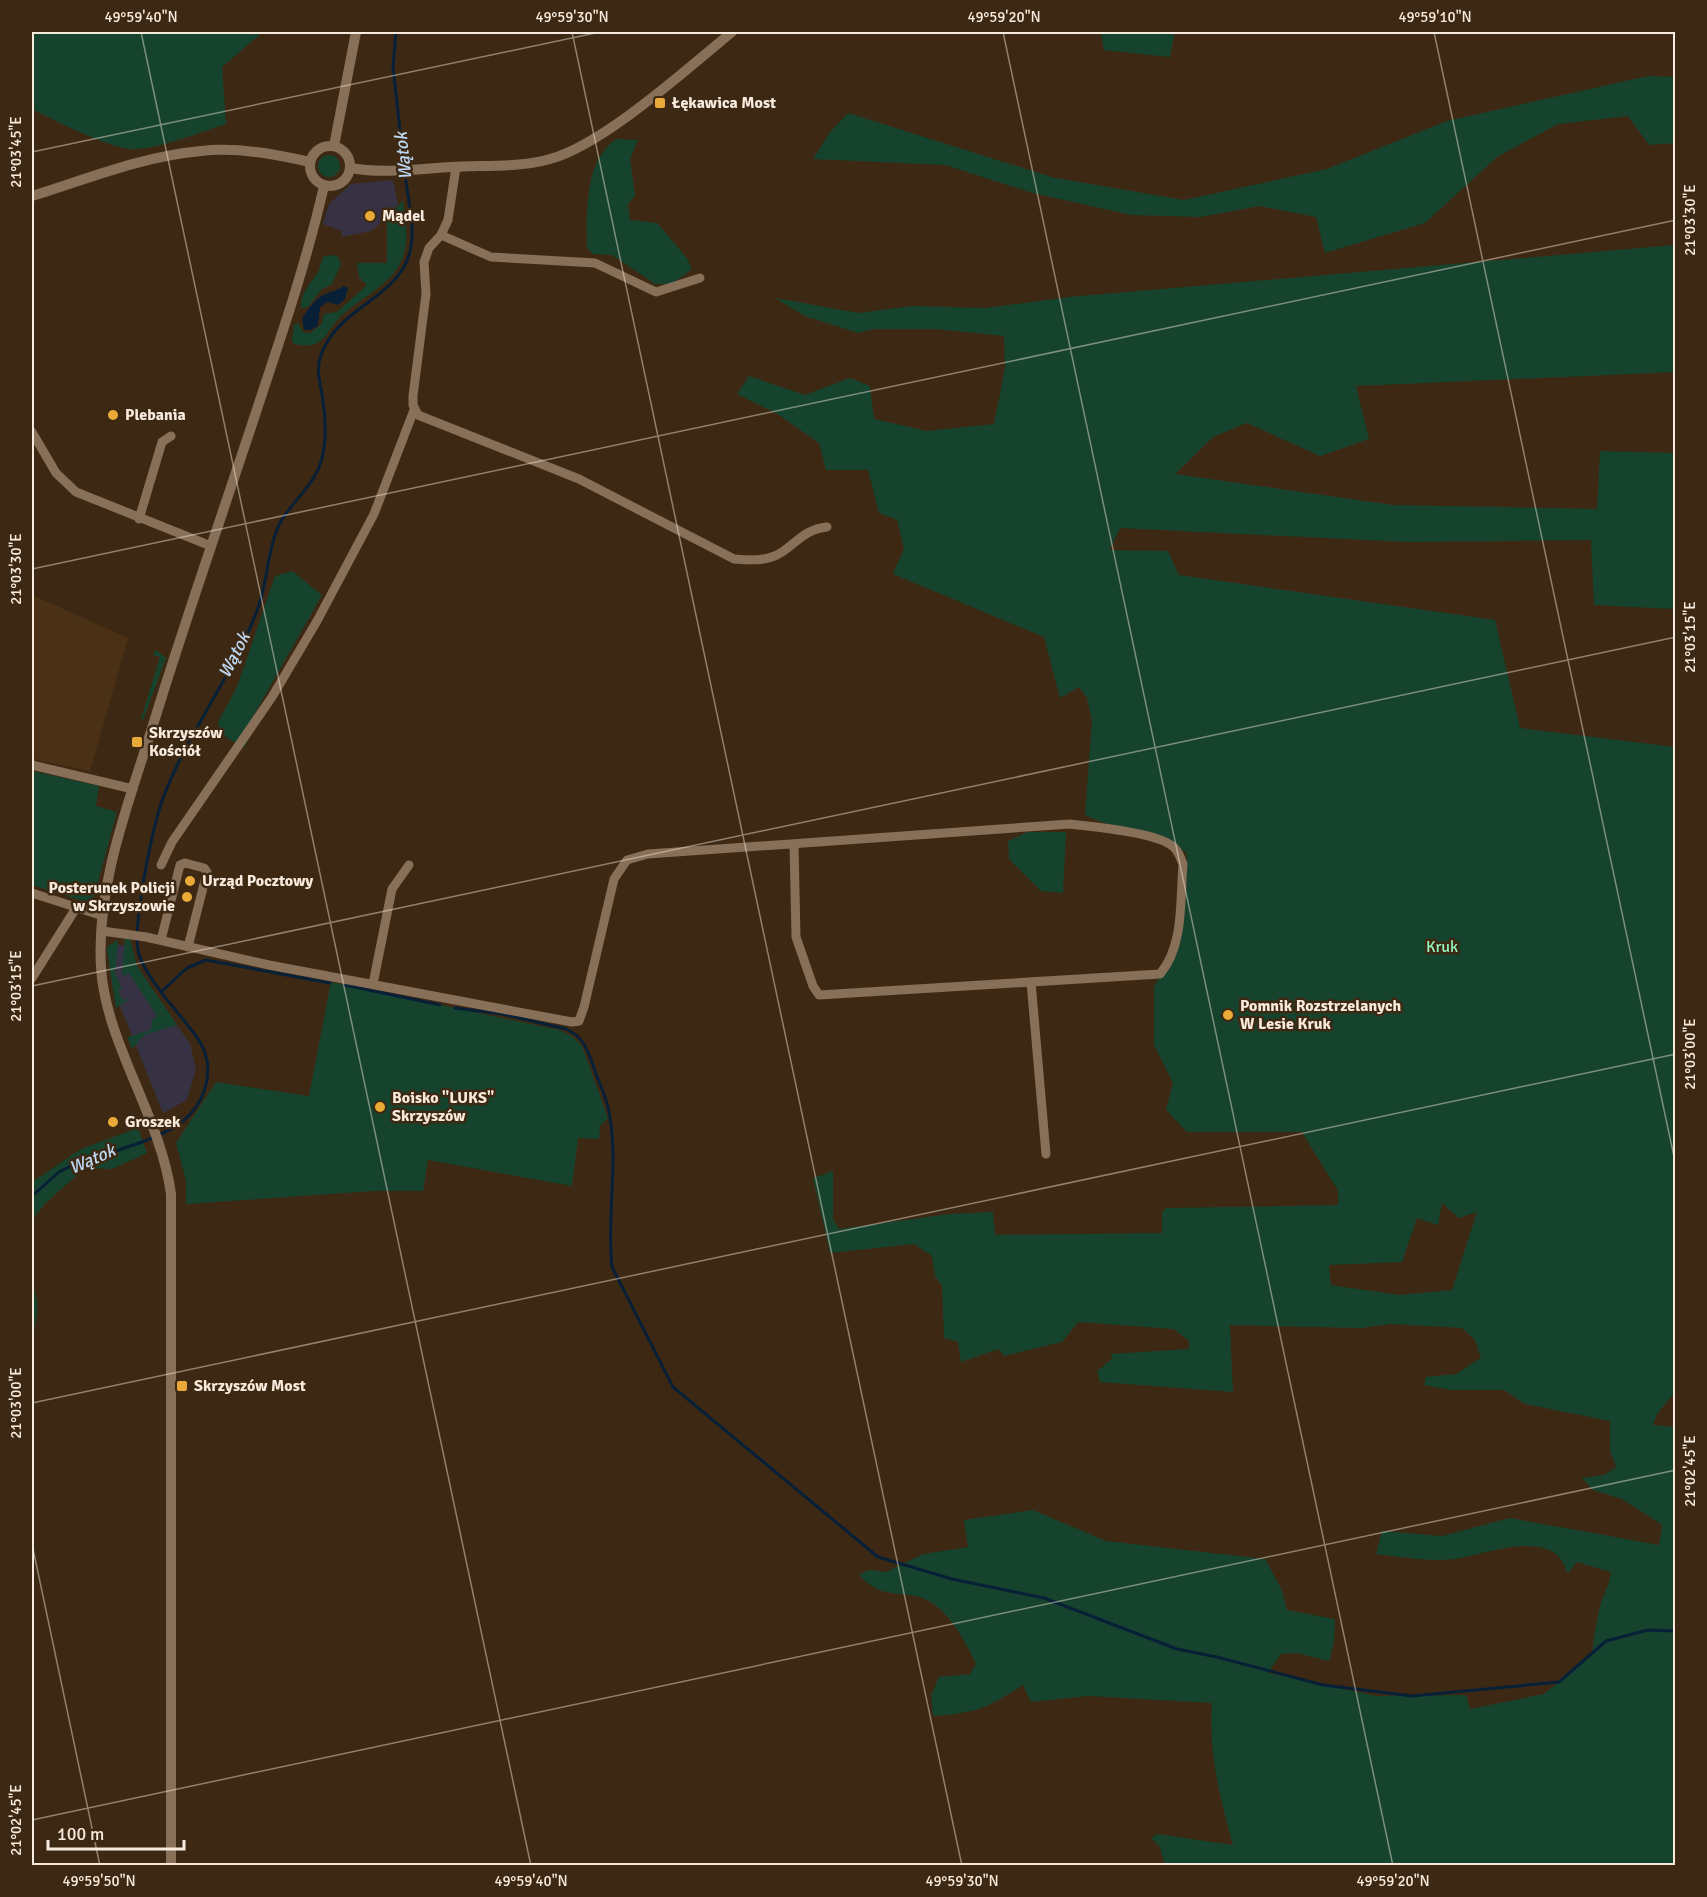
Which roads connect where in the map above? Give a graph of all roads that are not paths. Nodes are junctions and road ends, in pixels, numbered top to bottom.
1 (356, 32) edge
2 (732, 32) edge
3 (334, 146) junction
4 (310, 162) junction
5 (456, 167) junction
6 (351, 168) junction
7 (324, 186) junction
8 (32, 196) edge
9 (441, 235) junction
10 (700, 278) dead end
11 (414, 410) junction
12 (32, 432) edge
13 (171, 436) dead end
14 (140, 519) junction
15 (827, 527) dead end
16 (211, 546) junction
17 (32, 765) edge
18 (133, 789) junction
19 (794, 844) junction
20 (160, 865) dead end
21 (409, 865) dead end
22 (32, 893) edge
23 (76, 908) junction
24 (103, 916) junction
25 (102, 931) junction
26 (161, 940) junction
27 (188, 947) junction
28 (32, 978) edge
29 (1031, 982) junction
30 (373, 984) junction
31 (1046, 1154) dead end
32 (171, 1866) edge

1 - 3 street
2 - 5 street
3 - 4 street
3 - 6 street
4 - 7 street
4 - 8 street
5 - 6 street
5 - 9 street
6 - 7 street
7 - 16 street
9 - 10 street
9 - 11 street
11 - 15 street
11 - 20 street
12 - 14 street
13 - 14 street
14 - 16 street
16 - 18 street
17 - 18 street
18 - 24 street
19 - 29 street
19 - 29 street
19 - 30 street
21 - 30 street
22 - 23 street
23 - 24 street
23 - 28 street
24 - 25 street
25 - 26 street
25 - 32 street
26 - 27 street
26 - 27 street
27 - 30 street
29 - 31 street

